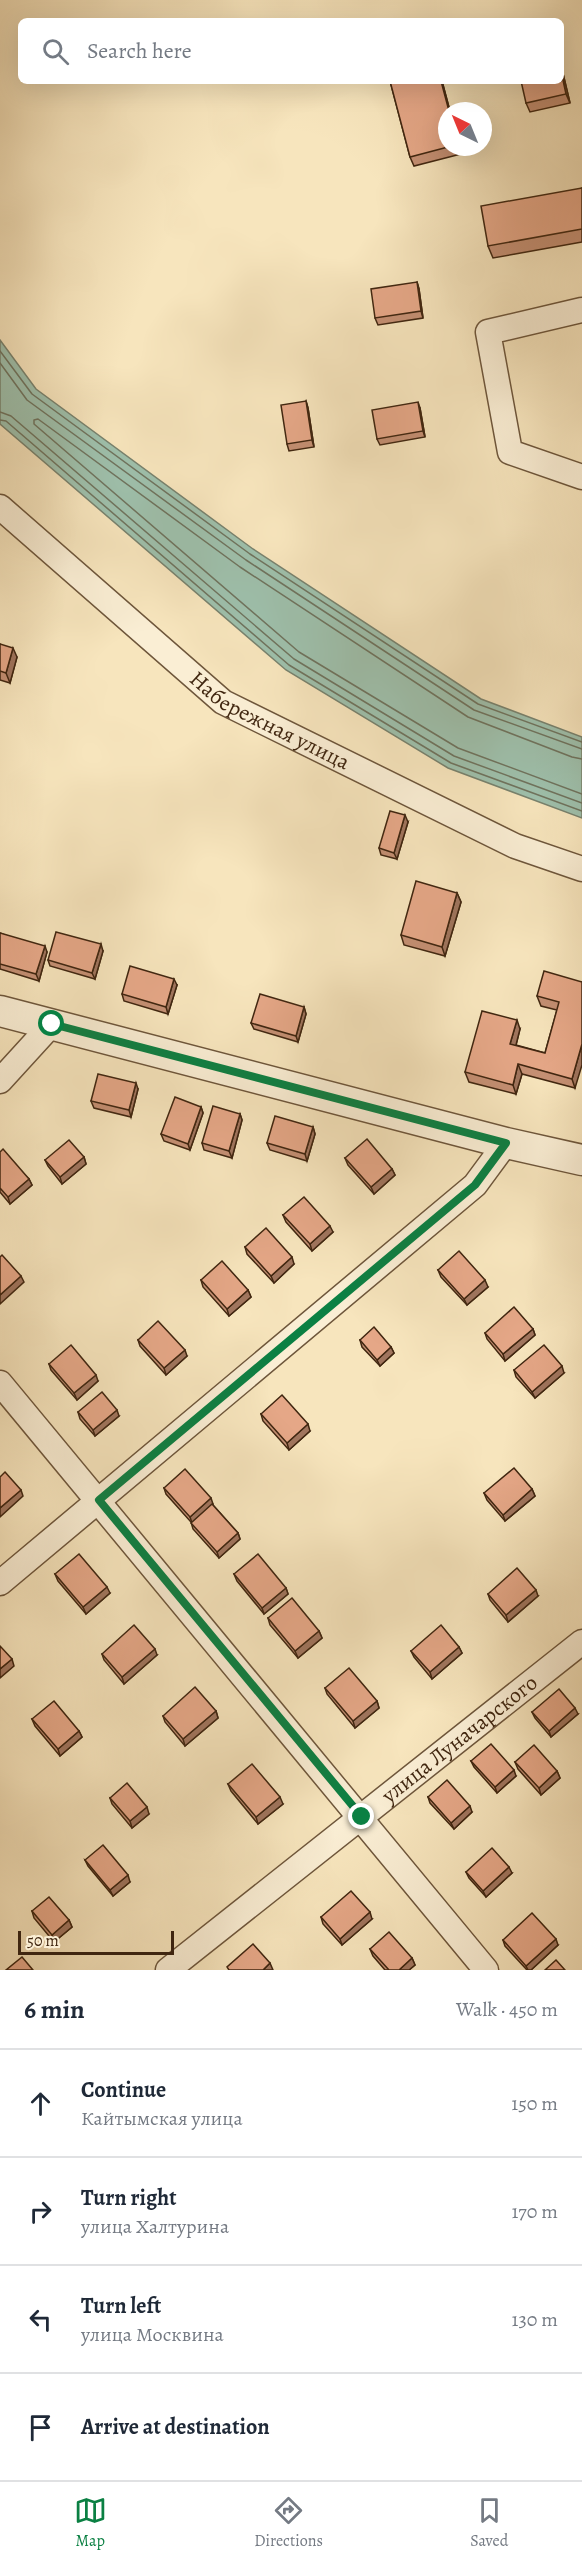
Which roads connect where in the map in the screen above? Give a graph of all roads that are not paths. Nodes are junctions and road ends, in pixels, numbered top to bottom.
1 (582, 310) edge
2 (582, 477) edge
3 (0, 507) edge
4 (582, 868) edge
5 (0, 1011) edge
6 (52, 1024) junction
7 (0, 1081) edge
8 (506, 1143) junction
9 (582, 1160) edge
10 (0, 1383) edge
11 (99, 1500) junction
12 (0, 1583) edge
13 (582, 1642) edge
14 (362, 1817) junction
15 (168, 1970) edge
16 (486, 1970) edge

1 - 2 street
3 - 4 street, Набережная улица
5 - 6 street
6 - 7 street
6 - 8 street
8 - 9 street
8 - 11 street
10 - 11 street
11 - 12 street
11 - 14 street
13 - 14 street, улица Луначарского
14 - 15 street, улица Луначарского
14 - 16 street

